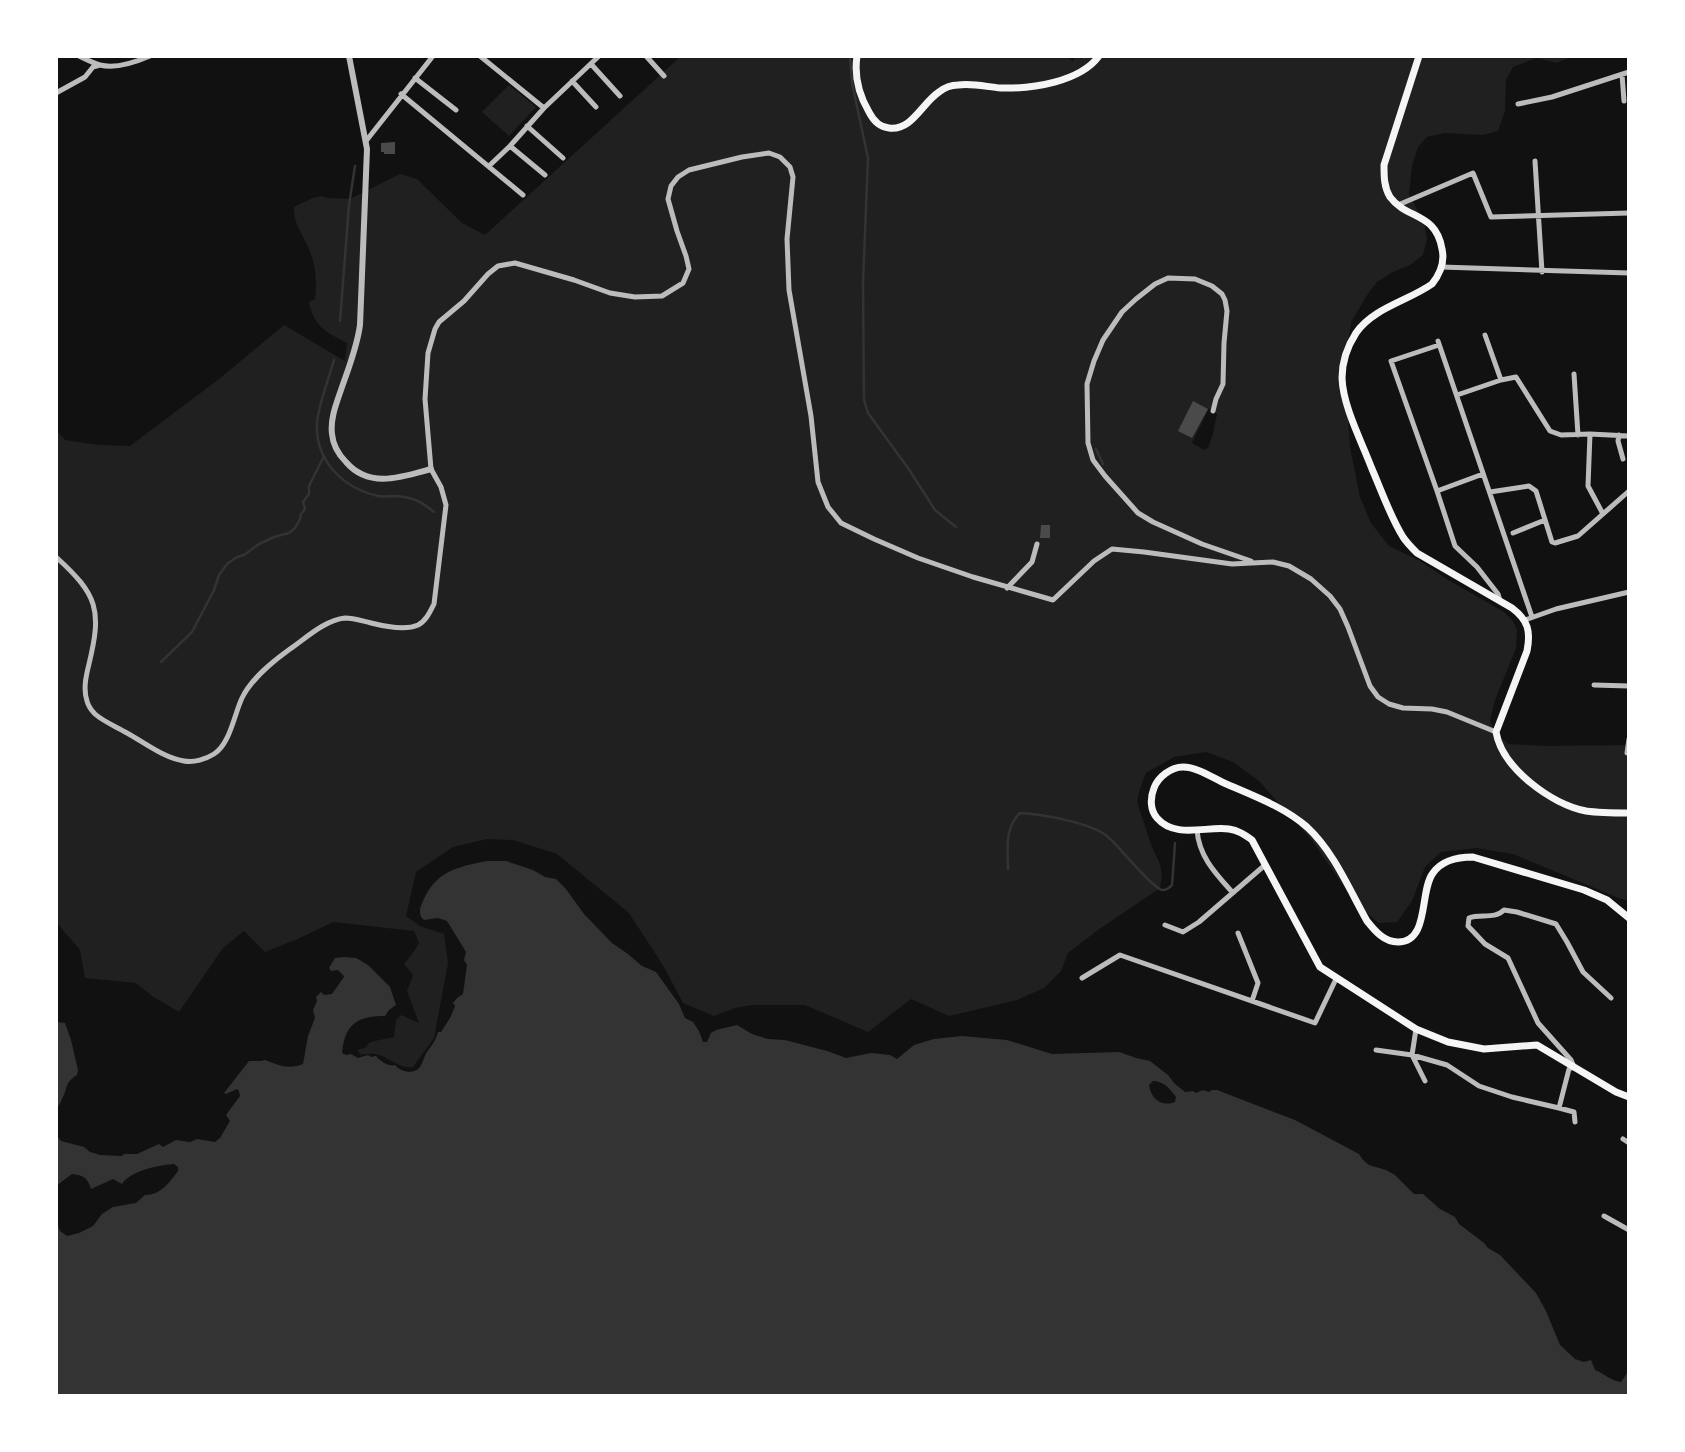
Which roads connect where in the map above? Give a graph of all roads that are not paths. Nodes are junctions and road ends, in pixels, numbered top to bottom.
1 (79, 56) edge
2 (150, 56) edge
3 (349, 56) edge
4 (433, 56) edge
5 (480, 56) edge
6 (599, 56) edge
7 (646, 56) edge
8 (857, 56) edge
9 (1099, 56) edge
10 (1419, 56) edge
11 (591, 64) junction
12 (100, 65) junction
13 (1629, 72) edge
14 (1622, 74) junction
15 (664, 76) dead end
16 (415, 78) junction
17 (572, 81) junction
18 (56, 93) edge
19 (401, 94) junction
20 (620, 96) dead end
21 (1624, 101) dead end
22 (1518, 104) dead end
23 (596, 107) dead end
24 (544, 108) junction
25 (457, 110) dead end
26 (527, 126) junction
27 (366, 141) junction
28 (510, 146) junction
29 (563, 158) dead end
30 (1535, 161) dead end
31 (489, 166) junction
32 (544, 175) dead end
33 (523, 195) dead end
34 (1398, 205) junction
35 (1629, 214) edge
36 (1539, 216) junction
37 (1441, 267) junction
38 (1542, 272) junction
39 (1629, 273) edge
40 (1485, 335) dead end
41 (1574, 374) dead end
42 (1501, 380) junction
43 (1457, 395) junction
44 (1213, 411) dead end
45 (1590, 434) junction
46 (1578, 435) junction
47 (1619, 435) junction
48 (1629, 436) edge
49 (1623, 459) dead end
50 (431, 469) junction
51 (1483, 474) junction
52 (1437, 491) junction
53 (1629, 491) edge
54 (1490, 492) junction
55 (1603, 514) junction
56 (1545, 520) junction
57 (1513, 533) dead end
58 (1037, 544) dead end
59 (56, 557) edge
60 (1254, 562) junction
61 (1007, 587) junction
62 (1629, 592) edge
63 (1500, 601) junction
64 (1529, 619) junction
65 (1594, 685) dead end
66 (1629, 686) edge
67 (1496, 732) junction
68 (1629, 739) edge
69 (1627, 753) dead end
70 (1629, 813) edge
71 (1197, 830) junction
72 (1265, 865) junction
73 (1233, 893) junction
74 (1629, 918) edge
75 (1165, 925) dead end
76 (1238, 933) dead end
77 (1129, 948) dead end
78 (1120, 955) junction
79 (1082, 978) dead end
80 (1336, 979) junction
81 (1611, 998) dead end
82 (1252, 1001) junction
83 (1416, 1029) junction
84 (1376, 1050) dead end
85 (1412, 1055) junction
86 (1574, 1067) junction
87 (1425, 1081) dead end
88 (1629, 1097) edge
89 (1559, 1108) junction
90 (1575, 1122) dead end
91 (1623, 1139) dead end
92 (1629, 1143) edge
93 (1604, 1216) dead end
94 (1629, 1230) edge

1 - 12 street
2 - 12 street
3 - 27 street
4 - 16 street
5 - 24 street
6 - 11 street
7 - 15 street
8 - 9 main road
10 - 34 main road
11 - 17 street
11 - 20 street
12 - 18 street
13 - 14 street
14 - 21 street
14 - 22 street
16 - 19 street
16 - 25 street
17 - 23 street
17 - 24 street
19 - 27 street
19 - 31 street
24 - 26 street
26 - 28 street
26 - 29 street
27 - 50 street
28 - 31 street
28 - 32 street
30 - 36 street
31 - 33 street
34 - 36 street
34 - 37 main road
35 - 36 street
36 - 38 street
37 - 38 street
37 - 63 main road
38 - 39 street
40 - 42 street
41 - 46 street
42 - 43 street
42 - 46 street
43 - 51 street
43 - 52 street
44 - 60 street
45 - 46 street
45 - 47 street
45 - 55 street
47 - 48 street
47 - 49 street
50 - 59 street
50 - 61 street
51 - 52 street
51 - 54 street
52 - 63 street
53 - 55 street
54 - 56 street
54 - 64 street
55 - 56 street
56 - 57 street
58 - 61 street
60 - 61 street
60 - 67 street
62 - 64 street
63 - 64 main road
64 - 67 main road
65 - 66 street
67 - 70 main road
68 - 69 street
71 - 72 main road
71 - 73 street
71 - 74 main road
72 - 73 street
72 - 80 main road
73 - 75 street
76 - 82 street
77 - 78 street
78 - 79 street
78 - 82 street
80 - 82 street
80 - 83 main road
81 - 86 street
83 - 85 street
83 - 86 main road
84 - 85 street
85 - 87 street
85 - 89 street
86 - 88 main road
86 - 89 street
89 - 90 street
91 - 92 street
93 - 94 street

